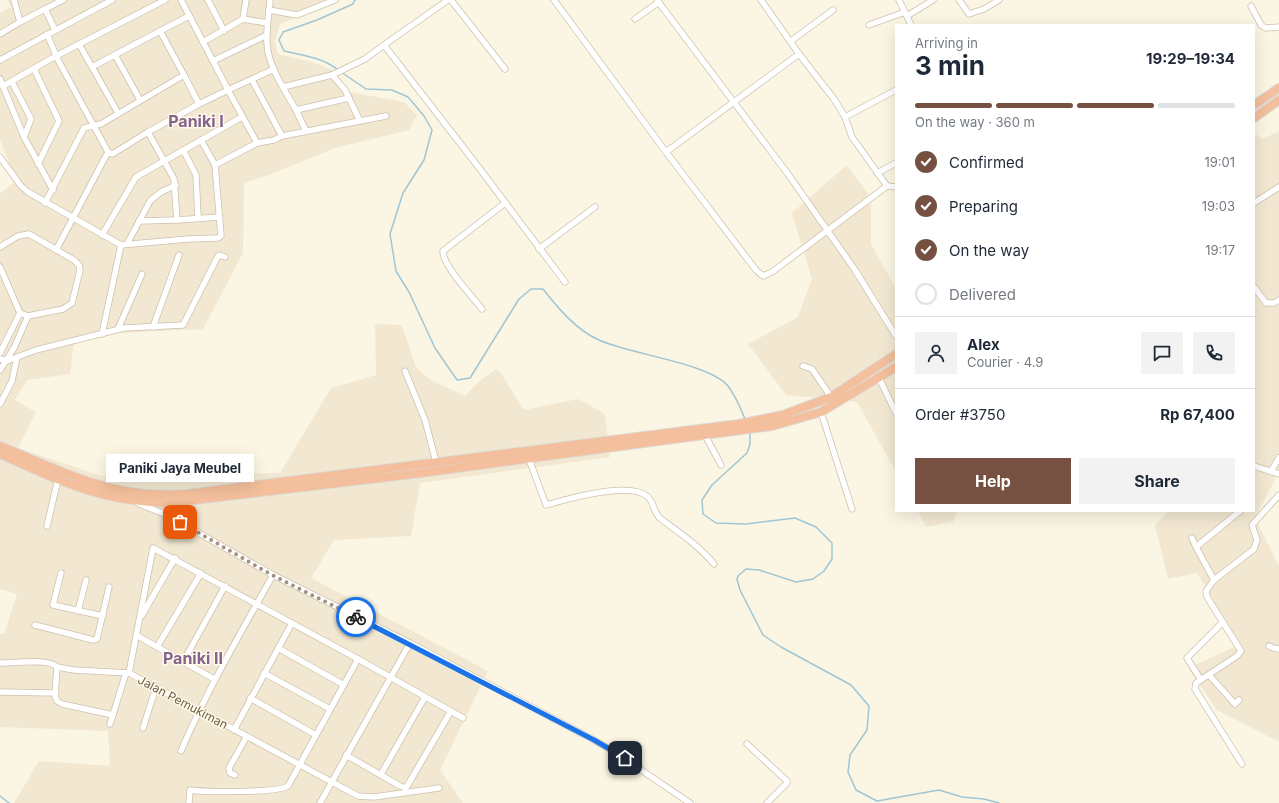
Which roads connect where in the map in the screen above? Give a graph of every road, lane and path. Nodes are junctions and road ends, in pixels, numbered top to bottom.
1 (14, 0) edge
2 (62, 0) edge
3 (112, 0) edge
4 (165, 0) edge
5 (181, 0) edge
6 (208, 0) edge
7 (246, 0) edge
8 (270, 0) edge
9 (336, 0) edge
10 (450, 0) edge
11 (554, 0) edge
12 (761, 0) edge
13 (900, 0) edge
14 (933, 0) edge
15 (959, 0) edge
16 (999, 0) edge
17 (658, 1) edge
18 (1251, 6) dead end
19 (45, 9) junction
20 (269, 10) junction
21 (833, 10) dead end
22 (906, 14) junction
23 (189, 16) junction
24 (635, 19) dead end
25 (243, 20) junction
26 (20, 22) junction
27 (268, 23) junction
28 (911, 24) edge
29 (869, 25) dead end
30 (1279, 26) edge
31 (55, 30) junction
32 (160, 31) junction
33 (224, 31) junction
34 (0, 34) edge
35 (46, 34) junction
36 (267, 35) junction
37 (791, 41) junction
38 (203, 42) junction
39 (79, 44) junction
40 (384, 45) junction
41 (799, 54) junction
42 (115, 55) junction
43 (56, 56) junction
44 (0, 60) edge
45 (213, 61) junction
46 (92, 67) junction
47 (34, 69) junction
48 (274, 69) junction
49 (505, 69) dead end
50 (184, 75) junction
51 (332, 75) junction
52 (0, 79) edge
53 (252, 80) junction
54 (12, 82) junction
55 (3, 86) junction
56 (283, 87) junction
57 (1279, 88) edge
58 (228, 90) junction
59 (895, 91) edge
60 (349, 98) junction
61 (140, 100) junction
62 (1279, 100) edge
63 (733, 103) junction
64 (199, 104) junction
65 (1255, 104) edge
66 (296, 110) junction
67 (118, 113) junction
68 (1255, 115) edge
69 (386, 116) dead end
70 (242, 117) junction
71 (845, 117) junction
72 (360, 121) junction
73 (94, 126) junction
74 (306, 131) junction
75 (148, 132) junction
76 (282, 136) junction
77 (24, 137) junction
78 (201, 140) junction
79 (257, 143) junction
80 (183, 150) junction
81 (108, 152) junction
82 (666, 152) junction
83 (0, 157) edge
84 (165, 161) junction
85 (38, 164) junction
86 (895, 164) edge
87 (215, 165) junction
88 (877, 173) junction
89 (176, 185) junction
90 (887, 186) junction
91 (895, 187) edge
92 (1279, 187) edge
93 (53, 190) junction
94 (45, 202) junction
95 (1255, 202) edge
96 (505, 203) junction
97 (595, 207) dead end
98 (220, 217) junction
99 (198, 218) junction
100 (73, 219) junction
101 (177, 220) junction
102 (139, 221) junction
103 (827, 230) junction
104 (102, 235) junction
105 (124, 244) junction
106 (0, 247) edge
107 (539, 249) junction
108 (56, 250) junction
109 (179, 255) dead end
110 (225, 257) dead end
111 (0, 267) edge
112 (142, 274) dead end
113 (565, 282) dead end
114 (1255, 288) edge
115 (1279, 301) edge
116 (482, 309) dead end
117 (20, 313) junction
118 (28, 316) junction
119 (153, 327) junction
120 (118, 330) junction
121 (102, 334) junction
122 (895, 334) edge
123 (0, 353) edge
124 (895, 355) edge
125 (17, 357) junction
126 (0, 359) edge
127 (7, 361) junction
128 (803, 366) dead end
129 (895, 368) edge
130 (0, 370) edge
131 (405, 371) dead end
132 (879, 378) junction
133 (831, 397) junction
134 (0, 404) edge
135 (895, 411) edge
136 (821, 412) junction
137 (739, 427) junction
138 (705, 435) junction
139 (637, 440) junction
140 (0, 446) edge
141 (0, 454) edge
142 (1279, 458) edge
143 (529, 459) junction
144 (436, 462) junction
145 (721, 465) dead end
146 (1255, 466) edge
147 (1271, 471) junction
148 (1279, 474) edge
149 (58, 479) junction
150 (1279, 495) edge
151 (139, 497) junction
152 (169, 503) junction
153 (852, 509) dead end
154 (1239, 512) edge
155 (167, 515) junction
156 (47, 526) dead end
157 (1192, 538) dead end
158 (1196, 547) junction
159 (175, 558) junction
160 (714, 564) dead end
161 (61, 573) dead end
162 (201, 573) junction
163 (272, 575) junction
164 (86, 580) dead end
165 (1214, 580) junction
166 (225, 586) junction
167 (109, 587) dead end
168 (257, 604) junction
169 (78, 611) junction
170 (103, 616) junction
171 (140, 618) junction
172 (1223, 622) junction
173 (292, 623) junction
174 (35, 626) dead end
175 (136, 635) junction
176 (410, 643) junction
177 (1269, 646) dead end
178 (157, 647) junction
179 (278, 648) junction
180 (1279, 649) edge
181 (358, 659) junction
182 (183, 662) junction
183 (0, 663) edge
184 (57, 667) junction
185 (128, 673) junction
186 (264, 673) junction
187 (1209, 675) junction
188 (390, 677) junction
189 (214, 679) junction
190 (1201, 680) junction
191 (344, 685) junction
192 (156, 687) junction
193 (0, 692) edge
194 (56, 693) junction
195 (425, 697) junction
196 (250, 698) junction
197 (1239, 700) dead end
198 (199, 709) junction
199 (330, 709) junction
200 (451, 711) junction
201 (113, 715) junction
202 (462, 718) dead end
203 (110, 724) dead end
204 (143, 728) dead end
205 (234, 730) junction
206 (316, 735) junction
207 (247, 736) junction
208 (747, 744) dead end
209 (181, 751) dead end
210 (346, 755) junction
211 (1242, 764) dead end
212 (299, 765) junction
213 (235, 774) dead end
214 (381, 774) junction
215 (330, 782) junction
216 (440, 788) dead end
217 (189, 803) edge
218 (320, 803) edge
219 (690, 803) edge
220 (767, 803) edge

1 - 26 street
2 - 19 street
3 - 31 street
4 - 39 street
5 - 23 street
6 - 33 street
7 - 25 street
8 - 20 street
9 - 20 street
10 - 40 street
10 - 49 street
11 - 82 street
12 - 37 street
13 - 22 street
14 - 22 street
15 - 16 street
17 - 24 street
17 - 63 street
18 - 30 street
19 - 26 street
19 - 31 street
20 - 27 street
21 - 37 street
22 - 28 street
22 - 29 street
23 - 32 street
23 - 38 street
25 - 27 street
25 - 33 street
26 - 34 street
27 - 36 street
31 - 35 street
32 - 42 street
32 - 50 street
33 - 38 street
35 - 43 street
35 - 44 street
36 - 45 street
36 - 48 street
37 - 41 street
38 - 45 street
39 - 43 street
39 - 46 street
40 - 51 street
40 - 96 street
41 - 63 street
41 - 71 street
42 - 46 street
42 - 61 street
43 - 47 street
43 - 73 street
45 - 58 street
46 - 67 street
47 - 54 street
47 - 85 street
48 - 53 street
48 - 56 street
50 - 61 street
50 - 64 street
51 - 56 street
51 - 60 street
52 - 55 street
53 - 58 street
53 - 76 street
54 - 55 street
54 - 77 street
55 - 77 street
56 - 66 street
57 - 65 highway
58 - 64 street
58 - 70 street
59 - 71 street
60 - 66 street
60 - 72 street
61 - 67 street
62 - 68 highway
63 - 82 street
63 - 103 street
64 - 75 street
66 - 74 street
67 - 73 street
69 - 72 street
70 - 78 street
70 - 79 street
71 - 88 street
72 - 74 street
73 - 81 street
73 - 93 street
74 - 76 street
75 - 81 street
75 - 84 street
76 - 79 street
77 - 85 street
78 - 80 street
78 - 87 street
79 - 87 street
80 - 84 street
80 - 99 street
81 - 100 street
82 - 103 street
83 - 94 street
84 - 89 street
84 - 104 street
85 - 93 street
86 - 88 street
87 - 98 street
88 - 90 street
89 - 101 street
89 - 102 street
90 - 91 street
90 - 103 street
92 - 95 street
93 - 94 street
94 - 100 street
96 - 107 street
96 - 116 street
97 - 107 street
98 - 99 street
98 - 105 street
99 - 101 street
100 - 104 street
100 - 108 street
101 - 102 street
102 - 105 street
103 - 122 street
104 - 105 street
105 - 121 street
106 - 108 street
107 - 113 street
108 - 118 street
109 - 119 street
110 - 119 street
111 - 117 street
112 - 120 street
114 - 115 street
117 - 118 street
117 - 123 street
118 - 127 street
119 - 120 street
120 - 121 street
121 - 125 street
124 - 133 highway
125 - 127 street
125 - 134 street
126 - 127 street
127 - 130 street
128 - 133 street
129 - 132 highway
131 - 144 street
132 - 135 street
132 - 136 highway
133 - 137 highway
136 - 137 highway
136 - 153 street
137 - 138 highway
137 - 139 highway
138 - 139 highway
138 - 145 street
139 - 143 highway
139 - 144 highway
140 - 151 highway
141 - 149 highway
142 - 147 street
143 - 152 highway
143 - 160 street
144 - 151 highway
146 - 147 street
147 - 148 street
149 - 151 highway
149 - 156 street
150 - 165 street
151 - 152 highway
151 - 155 street
152 - 155 highway
154 - 158 street
155 - 163 street
157 - 158 street
158 - 165 street
159 - 162 street
159 - 171 street
159 - 171 street
161 - 169 street
162 - 166 street
162 - 178 street
163 - 168 street
163 - 176 street
164 - 169 street
165 - 172 street
166 - 168 street
166 - 182 street
167 - 170 street
168 - 173 street
168 - 189 street
169 - 170 street
170 - 174 street
171 - 175 street
172 - 187 street
172 - 190 street
173 - 179 street
173 - 181 street
175 - 178 street
175 - 185 street
176 - 188 street
176 - 219 street
177 - 180 street
178 - 182 street
179 - 186 street
179 - 191 street
181 - 188 street
181 - 191 street
182 - 189 street
183 - 184 street, Jalan Pemukiman
184 - 185 street, Jalan Pemukiman
184 - 194 street
185 - 192 street, Jalan Pemukiman
185 - 201 street
186 - 196 street
186 - 199 street
187 - 190 street
187 - 197 street
188 - 195 street
188 - 210 street
189 - 198 street
190 - 211 street
191 - 199 street
192 - 198 street, Jalan Pemukiman
192 - 204 street
193 - 194 street
194 - 201 street
195 - 200 street
195 - 214 street
196 - 205 street
196 - 206 street
198 - 205 street, Jalan Pemukiman
198 - 209 street
199 - 206 street
200 - 202 street
200 - 214 street
201 - 203 street
205 - 207 street, Jalan Pemukiman
206 - 212 street
207 - 212 street, Jalan Pemukiman
207 - 213 street
208 - 220 street
210 - 214 street
210 - 215 street
212 - 215 street, Jalan Pemukiman
212 - 217 street
215 - 216 street, Jalan Pemukiman
215 - 218 street

